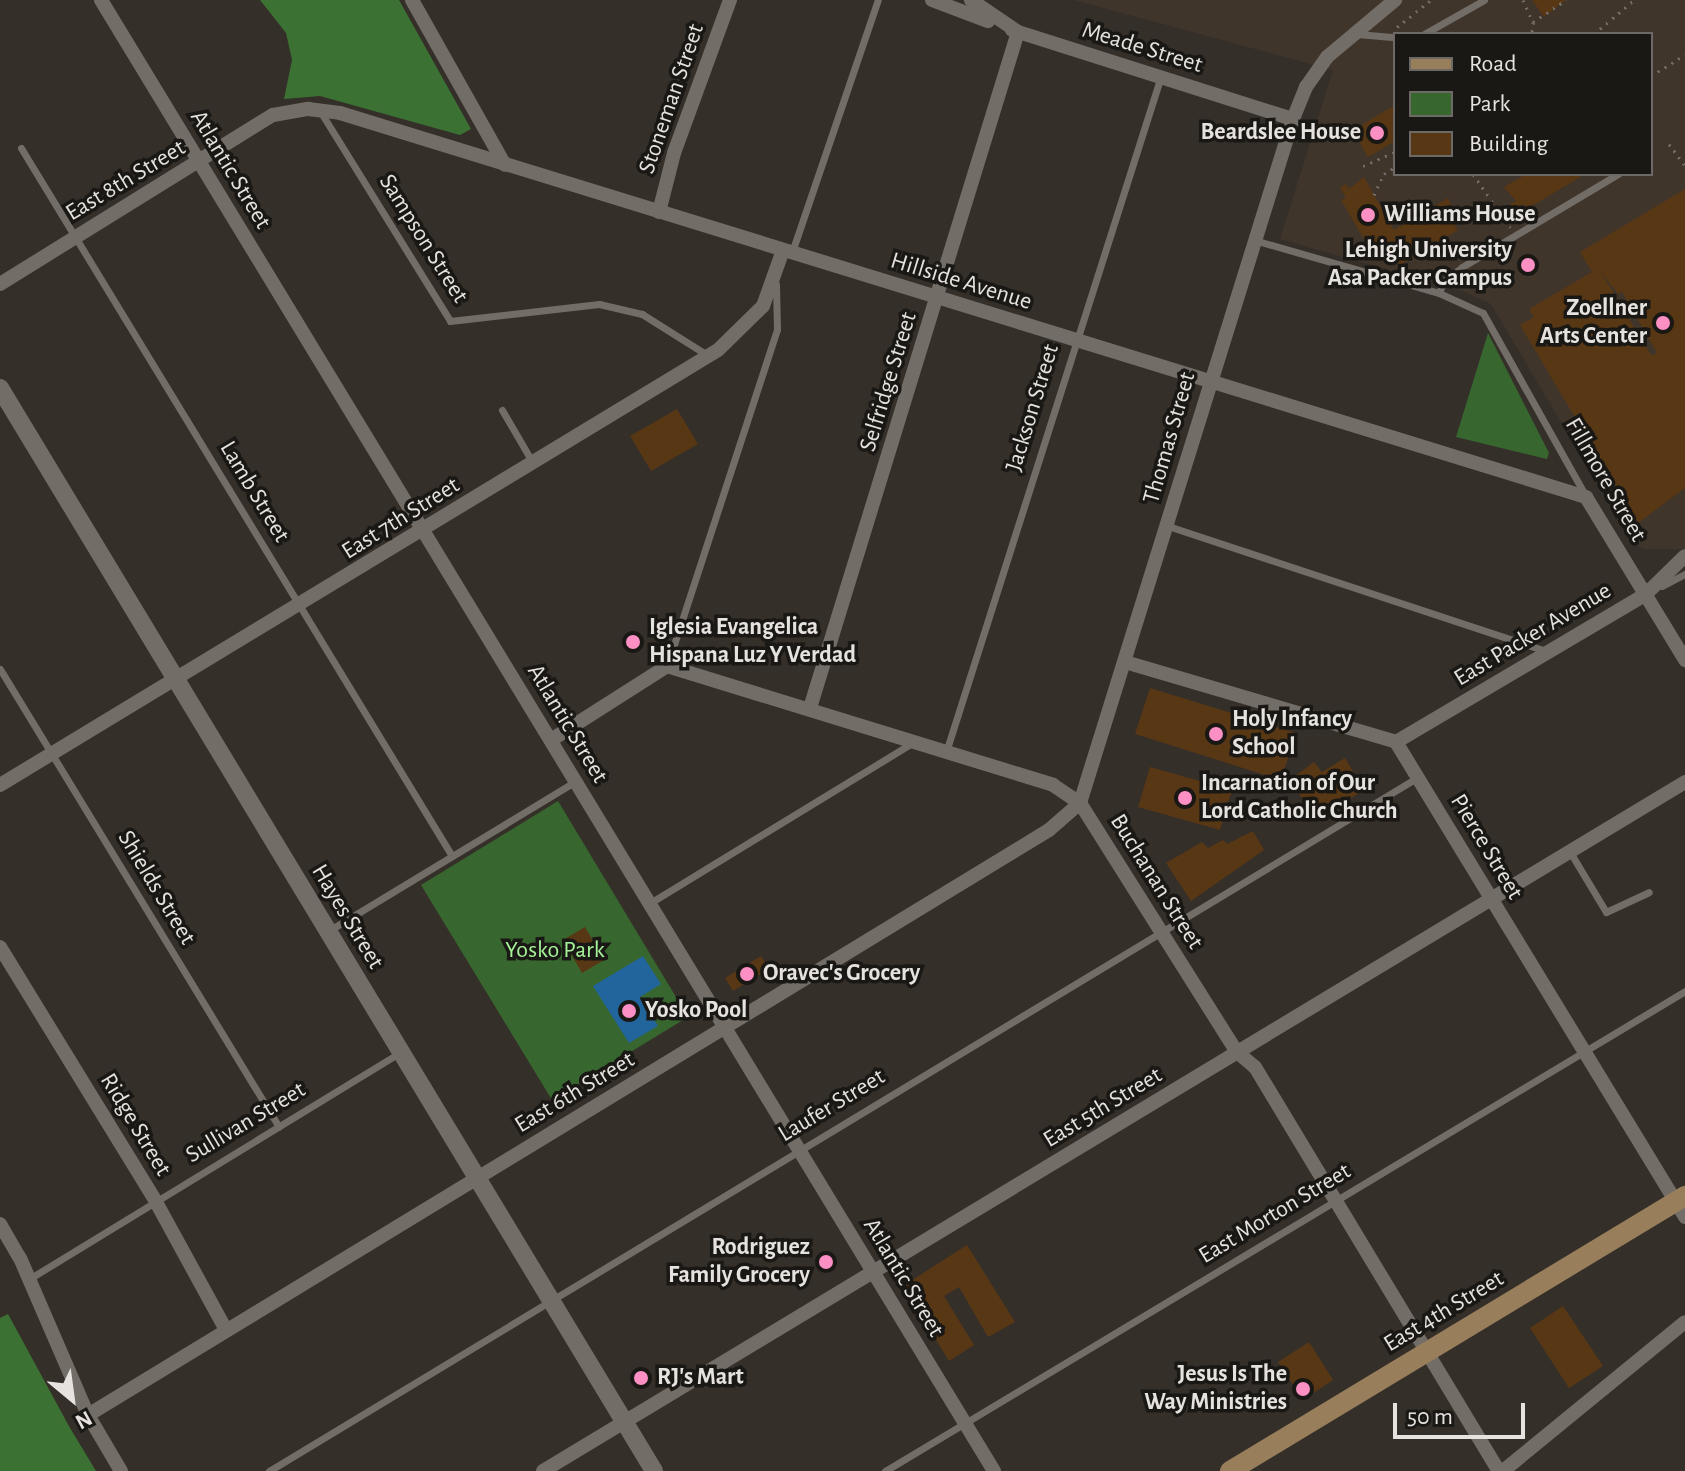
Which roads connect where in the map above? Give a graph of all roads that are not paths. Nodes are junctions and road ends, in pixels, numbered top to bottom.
1 (101, 0) edge
2 (412, 0) edge
3 (730, 0) edge
4 (878, 0) edge
5 (932, 0) edge
6 (971, 0) edge
7 (1395, 0) edge
8 (1484, 0) edge
9 (1018, 32) junction
10 (1428, 32) edge
11 (1353, 34) junction
12 (1393, 37) edge
13 (1161, 76) junction
14 (319, 109) junction
15 (1293, 119) junction
16 (21, 148) dead end
17 (200, 162) junction
18 (505, 165) junction
19 (1615, 176) edge
20 (659, 212) junction
21 (78, 237) junction
22 (1254, 240) junction
23 (787, 252) junction
24 (775, 278) junction
25 (0, 284) edge
26 (1439, 293) junction
27 (938, 298) junction
28 (1076, 340) junction
29 (709, 356) junction
30 (1209, 381) junction
31 (0, 388) edge
32 (502, 410) dead end
33 (533, 463) junction
34 (1586, 497) junction
35 (1168, 526) junction
36 (424, 531) junction
37 (1685, 556) edge
38 (1685, 574) edge
39 (1646, 594) junction
40 (300, 607) junction
41 (1549, 652) junction
42 (1685, 660) edge
43 (1125, 662) junction
44 (667, 666) junction
45 (0, 669) edge
46 (177, 682) junction
47 (810, 708) junction
48 (551, 740) junction
49 (1396, 742) junction
50 (912, 743) junction
51 (946, 752) junction
52 (51, 754) junction
53 (1418, 777) junction
54 (576, 781) junction
55 (1685, 782) edge
56 (0, 785) edge
57 (1080, 803) junction
58 (1570, 852) junction
59 (452, 856) junction
60 (1649, 892) dead end
61 (1491, 899) junction
62 (650, 903) junction
63 (1160, 929) junction
64 (328, 931) junction
65 (0, 947) edge
66 (1685, 991) edge
67 (725, 1028) junction
68 (401, 1052) junction
69 (1237, 1052) junction
70 (1583, 1052) junction
71 (279, 1127) junction
72 (799, 1149) junction
73 (477, 1178) junction
74 (1337, 1201) junction
75 (156, 1202) junction
76 (1682, 1205) edge
77 (0, 1224) edge
78 (874, 1272) junction
79 (29, 1279) junction
80 (550, 1300) junction
81 (1685, 1322) edge
82 (226, 1330) junction
83 (1429, 1351) junction
84 (88, 1415) junction
85 (624, 1422) junction
86 (965, 1422) junction
87 (121, 1471) edge
88 (269, 1471) edge
89 (543, 1471) edge
90 (654, 1471) edge
91 (885, 1471) edge
92 (994, 1471) edge
93 (1230, 1471) edge
94 (1501, 1471) edge

1 - 17 street, Atlantic Street
2 - 18 street
3 - 20 street, Stoneman Street
4 - 23 lane
5 - 9 street, Meade Street
6 - 9 street
7 - 11 street, Thomas Street
8 - 10 lane
9 - 13 street, Meade Street
9 - 27 street, Selfridge Street
11 - 12 lane
11 - 15 street, Thomas Street
13 - 15 street, Meade Street
13 - 28 lane, Jackson Street
14 - 17 street, East 8th Street
14 - 18 street, East 8th Street
14 - 29 lane, Sampson Street
15 - 22 street, Thomas Street
16 - 21 lane, Lamb Street
17 - 21 street, East 8th Street
17 - 36 street, Atlantic Street
18 - 20 street, Hillside Avenue
19 - 26 lane
20 - 23 street, Hillside Avenue
21 - 25 street, East 8th Street
21 - 40 lane, Lamb Street
22 - 26 lane
22 - 30 street, Thomas Street
23 - 24 street, East 7th Street
23 - 27 street, Hillside Avenue
24 - 29 street, East 7th Street
24 - 44 lane
26 - 34 lane, Fillmore Street
27 - 28 street, Hillside Avenue
27 - 47 street, Selfridge Street
28 - 30 street, Hillside Avenue
28 - 51 lane, Jackson Street
29 - 33 street, East 7th Street
30 - 34 street, Hillside Avenue
30 - 35 street, Thomas Street
31 - 46 street, Hayes Street
32 - 33 lane
33 - 36 street, East 7th Street
34 - 39 street, Fillmore Street
35 - 41 lane
35 - 43 street, Thomas Street
36 - 40 street, East 7th Street
36 - 48 street, Atlantic Street
37 - 39 street, East Packer Avenue
38 - 39 lane
39 - 41 street, East Packer Avenue
39 - 42 street, Fillmore Street
40 - 46 street, East 7th Street
40 - 59 lane, Lamb Street
41 - 49 street, East Packer Avenue
43 - 49 street
43 - 57 street, Thomas Street
44 - 47 street, Buchanan Street
44 - 48 street
45 - 52 lane, Shields Street
46 - 52 street, East 7th Street
46 - 64 street, Hayes Street
47 - 50 street, Buchanan Street
48 - 54 street, Atlantic Street
49 - 53 street, Pierce Street
50 - 51 street, Buchanan Street
50 - 62 lane
51 - 57 street, Buchanan Street
52 - 56 street, East 7th Street
52 - 71 lane, Shields Street
53 - 61 street, Pierce Street
53 - 63 lane, Laufer Street
54 - 59 lane
54 - 62 street, Atlantic Street
55 - 58 street, East 5th Street
57 - 63 street, Buchanan Street
57 - 67 street, East 6th Street
58 - 60 lane
58 - 61 street, East 5th Street
59 - 64 lane
61 - 69 street, East 5th Street
61 - 70 street, Pierce Street
62 - 67 street, Atlantic Street
63 - 69 street, Buchanan Street
63 - 72 lane, Laufer Street
64 - 68 street, Hayes Street
65 - 75 street, Ridge Street
66 - 70 lane, East Morton Street
67 - 72 street, Atlantic Street
67 - 73 street, East 6th Street
68 - 71 lane, Sullivan Street
68 - 73 street, Hayes Street
69 - 74 street, Buchanan Street
69 - 78 street, East 5th Street
70 - 74 lane, East Morton Street
70 - 76 street, Pierce Street
71 - 75 lane, Sullivan Street
72 - 78 street, Atlantic Street
72 - 80 lane, Laufer Street
73 - 80 street, Hayes Street
73 - 82 street, East 6th Street
74 - 83 street, Buchanan Street
74 - 86 lane, East Morton Street
75 - 79 lane, Sullivan Street
75 - 82 street, Ridge Street
76 - 83 main road, East 4th Street
77 - 79 street
78 - 85 street, East 5th Street
78 - 86 street, Atlantic Street
79 - 84 street
80 - 85 street, Hayes Street
80 - 88 lane, Laufer Street
81 - 94 street
82 - 84 street, East 6th Street
83 - 93 main road, East 4th Street
83 - 94 street, Buchanan Street
84 - 87 street
85 - 89 street, East 5th Street
85 - 90 street, Hayes Street
86 - 91 lane, East Morton Street
86 - 92 street, Atlantic Street

